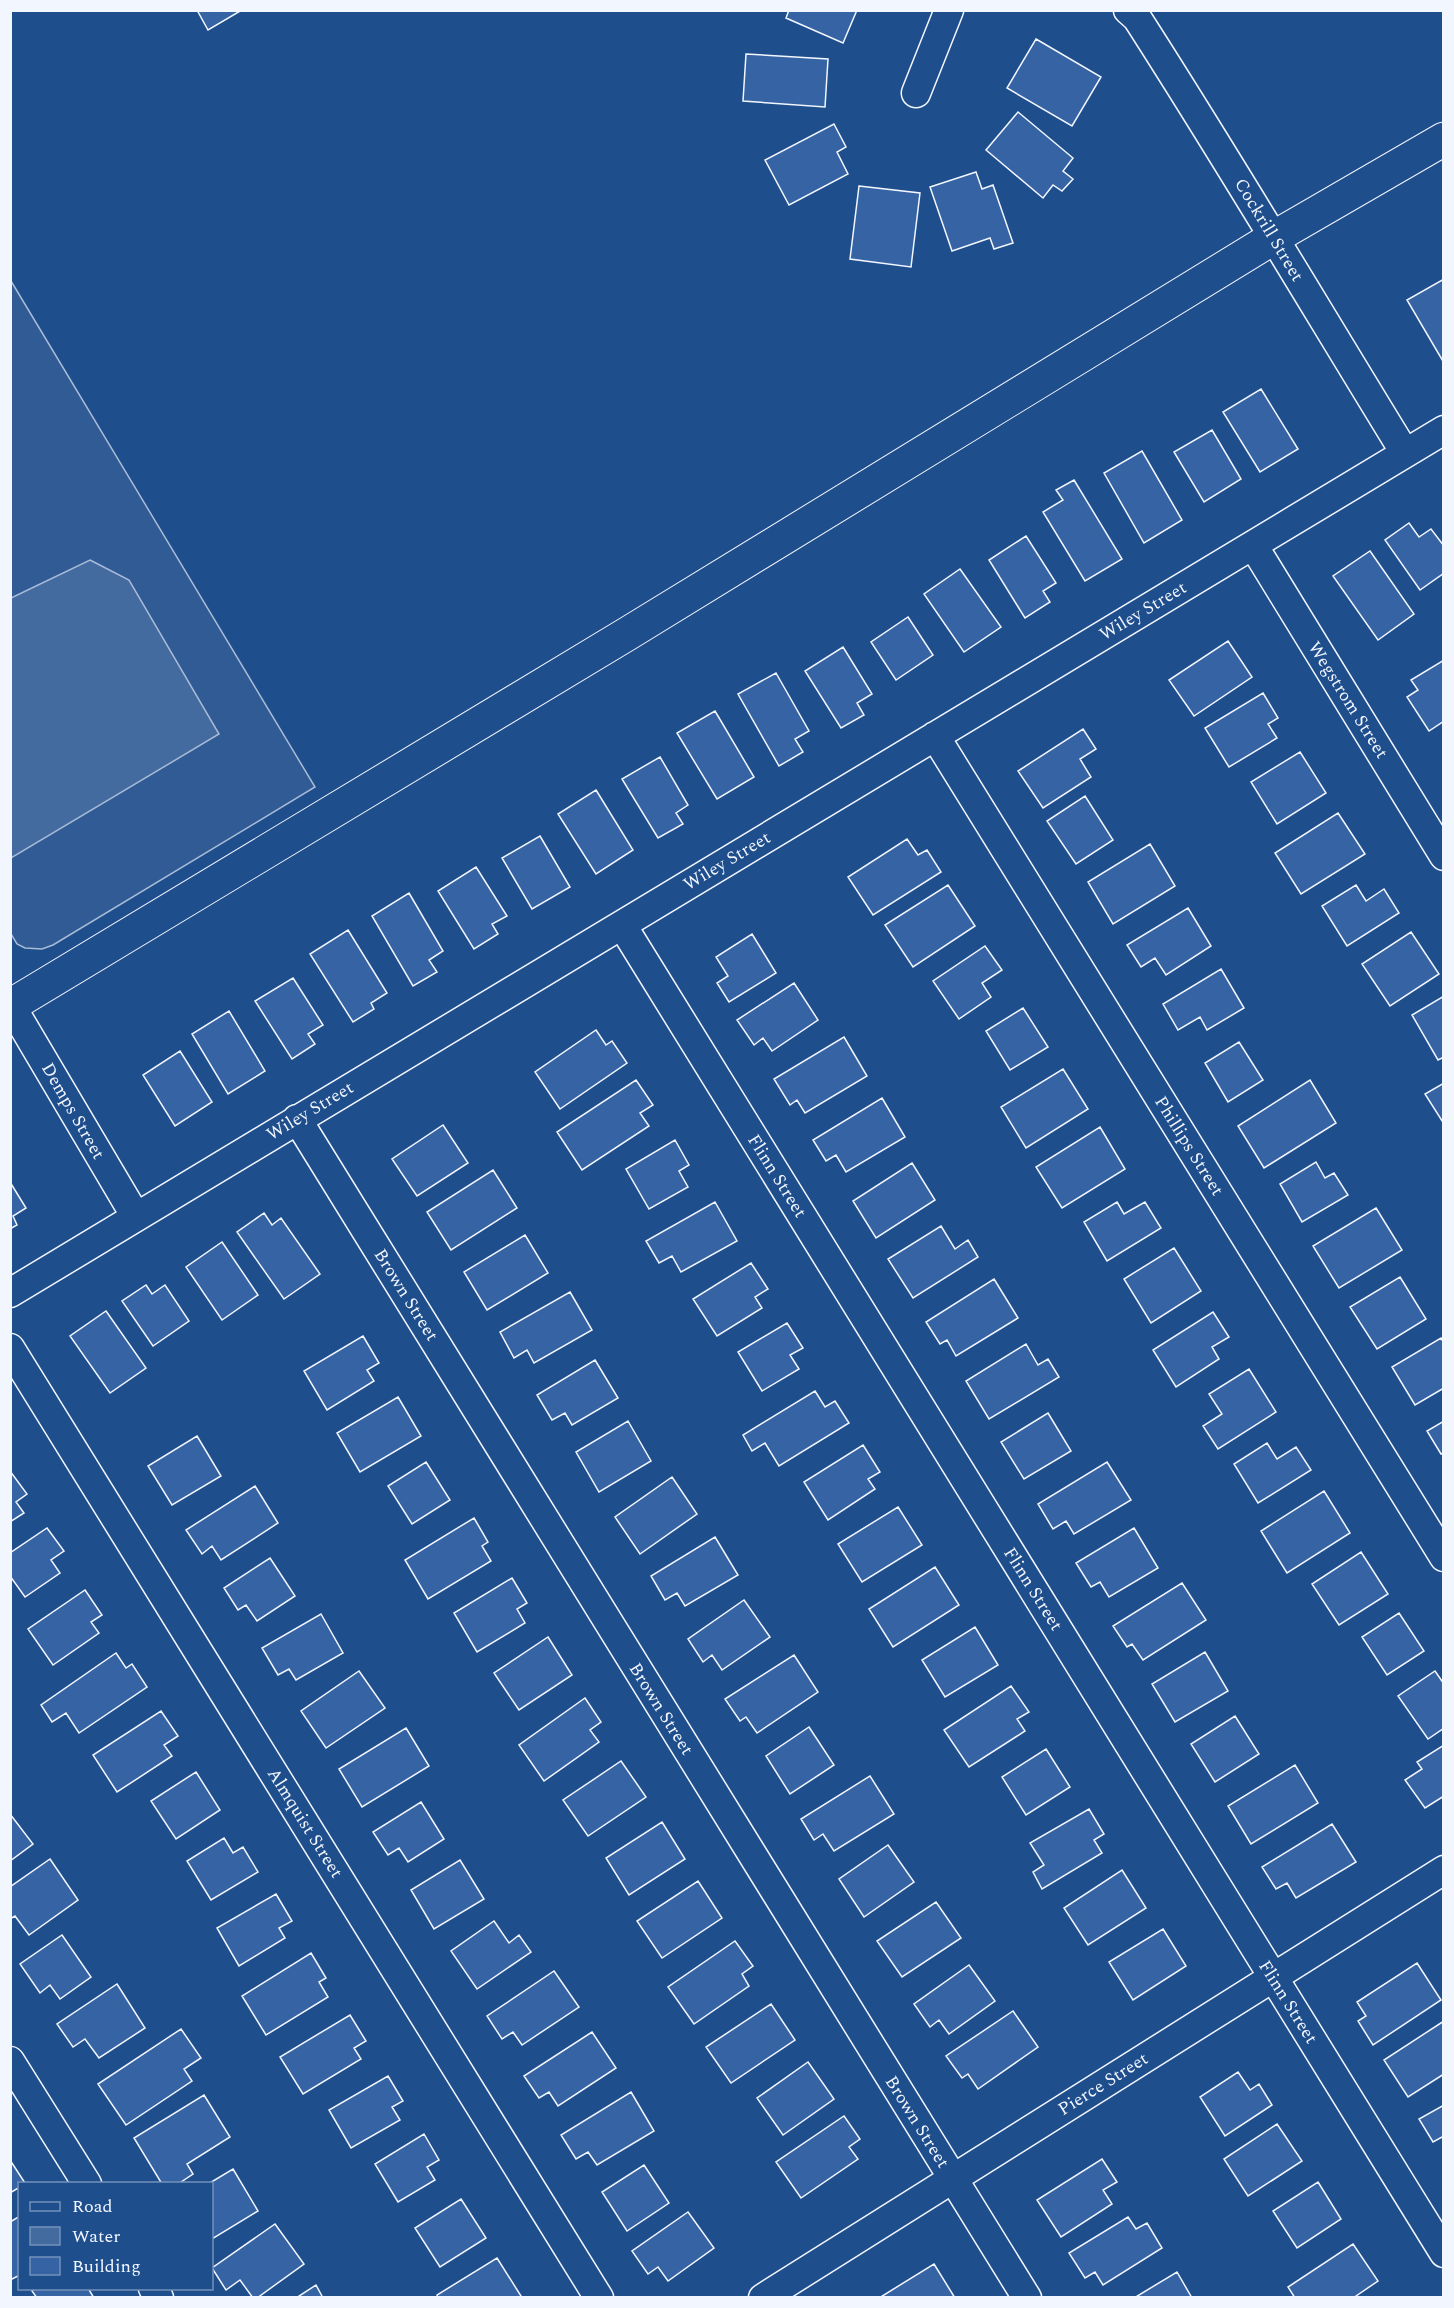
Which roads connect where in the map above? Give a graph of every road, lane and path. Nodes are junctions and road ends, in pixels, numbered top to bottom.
1 (949, 10) edge
2 (1128, 10) edge
3 (916, 93) dead end
4 (1443, 139) edge
5 (1272, 238) junction
6 (1443, 430) edge
7 (1405, 453) junction
8 (1253, 545) junction
9 (935, 736) junction
10 (1443, 856) edge
11 (622, 925) junction
12 (11, 1005) edge
13 (297, 1119) junction
14 (135, 1217) junction
15 (10, 1293) edge
16 (10, 1348) edge
17 (1443, 1557) edge
18 (1443, 1870) edge
19 (1273, 1977) junction
20 (10, 2061) edge
21 (952, 2179) junction
22 (86, 2182) edge
23 (1443, 2253) edge
24 (599, 2298) edge
25 (763, 2298) edge
26 (1027, 2298) edge

1 - 3 street
2 - 5 street, Cockrill Street
4 - 5 main road
5 - 7 street, Cockrill Street
5 - 12 main road
6 - 7 street, Wiley Street
7 - 8 street, Wiley Street
8 - 9 street, Wiley Street
8 - 10 street, Wegstrom Street
9 - 11 street, Wiley Street
9 - 17 street, Phillips Street
11 - 13 street, Wiley Street
11 - 19 street, Flinn Street
12 - 14 street, Demps Street
13 - 14 street, Wiley Street
13 - 21 street, Brown Street
14 - 15 street, Wiley Street
16 - 24 street, Almquist Street
18 - 19 street, Pierce Street
19 - 21 street, Pierce Street
19 - 23 street, Flinn Street
20 - 22 street
21 - 25 street, Pierce Street
21 - 26 street, Brown Street

